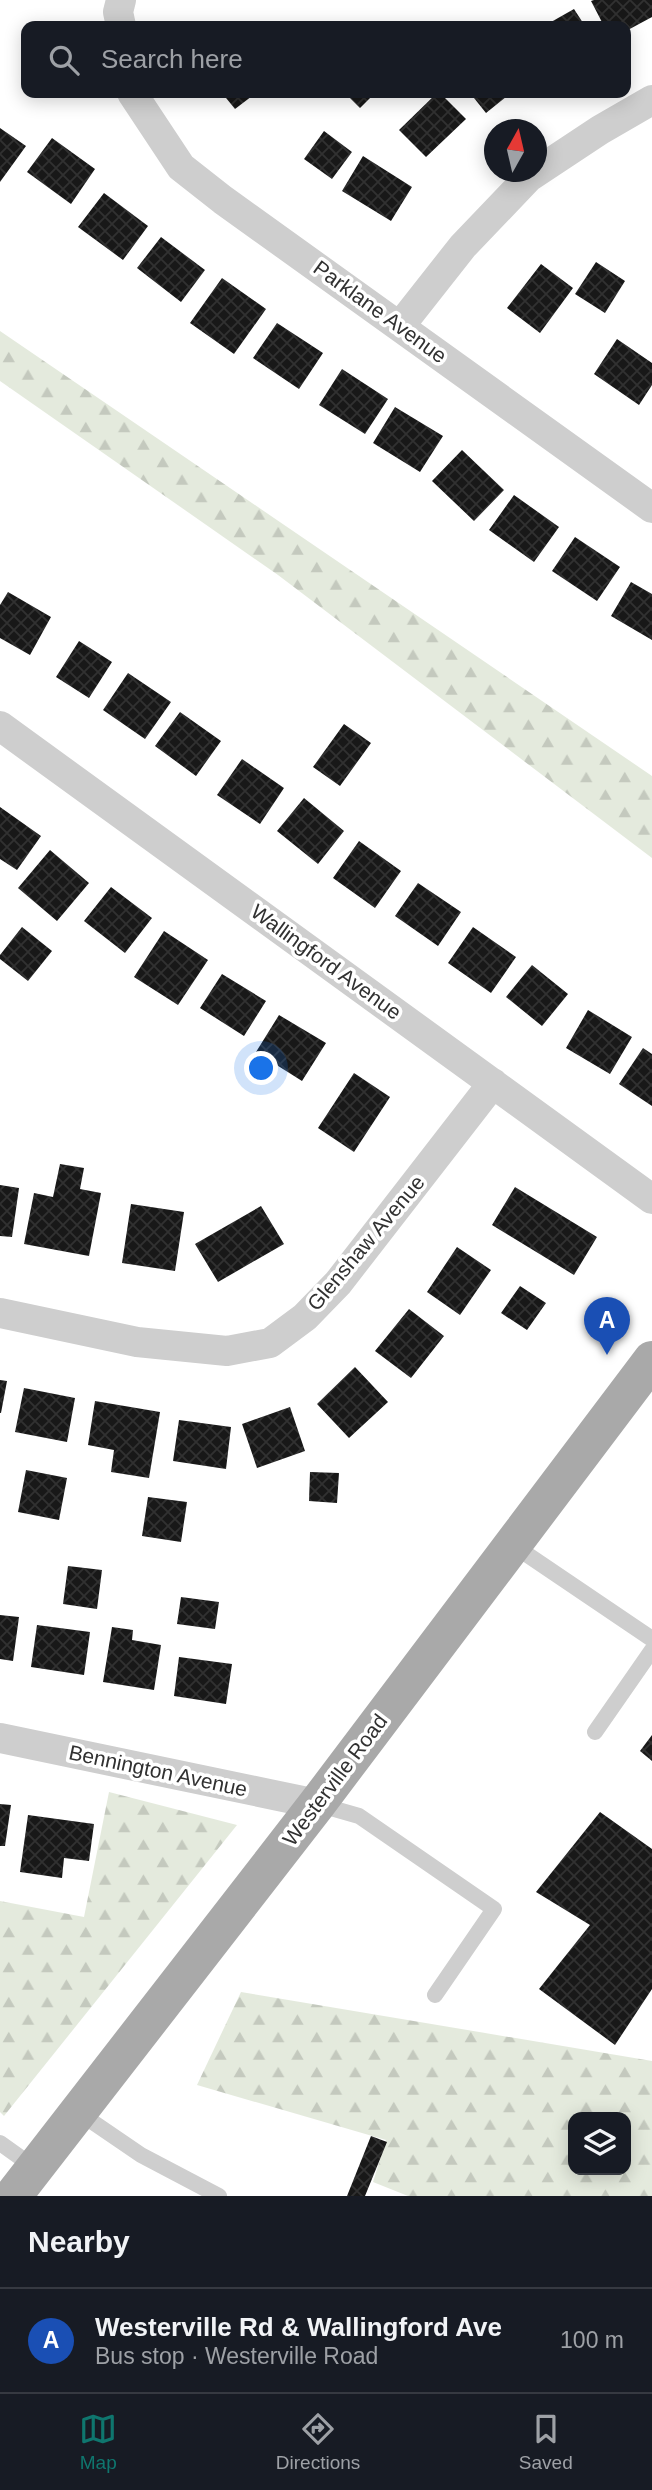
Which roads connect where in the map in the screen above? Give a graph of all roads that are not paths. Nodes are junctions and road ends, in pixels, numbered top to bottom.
1 (135, 98) edge
2 (652, 100) edge
3 (400, 326) junction
4 (652, 508) edge
5 (0, 726) edge
6 (493, 1083) junction
7 (652, 1199) edge
8 (0, 1313) edge
9 (652, 1360) edge
10 (513, 1545) junction
11 (652, 1639) edge
12 (652, 1650) edge
13 (595, 1732) dead end
14 (0, 1738) edge
15 (317, 1804) junction
16 (435, 1995) dead end
17 (78, 2112) junction
18 (0, 2143) edge
19 (24, 2182) edge
20 (219, 2196) edge

1 - 3 street, Parklane Avenue
2 - 3 street
3 - 4 street, Parklane Avenue
5 - 6 street, Wallingford Avenue
6 - 7 street, Wallingford Avenue
6 - 8 street, Glenshaw Avenue
9 - 10 main road, Westerville Road
10 - 11 lane
10 - 15 main road, Westerville Road
12 - 13 lane
14 - 15 street, Bennington Avenue
15 - 16 lane
15 - 17 main road, Westerville Road
17 - 19 main road, Westerville Road
17 - 20 lane
18 - 19 lane

